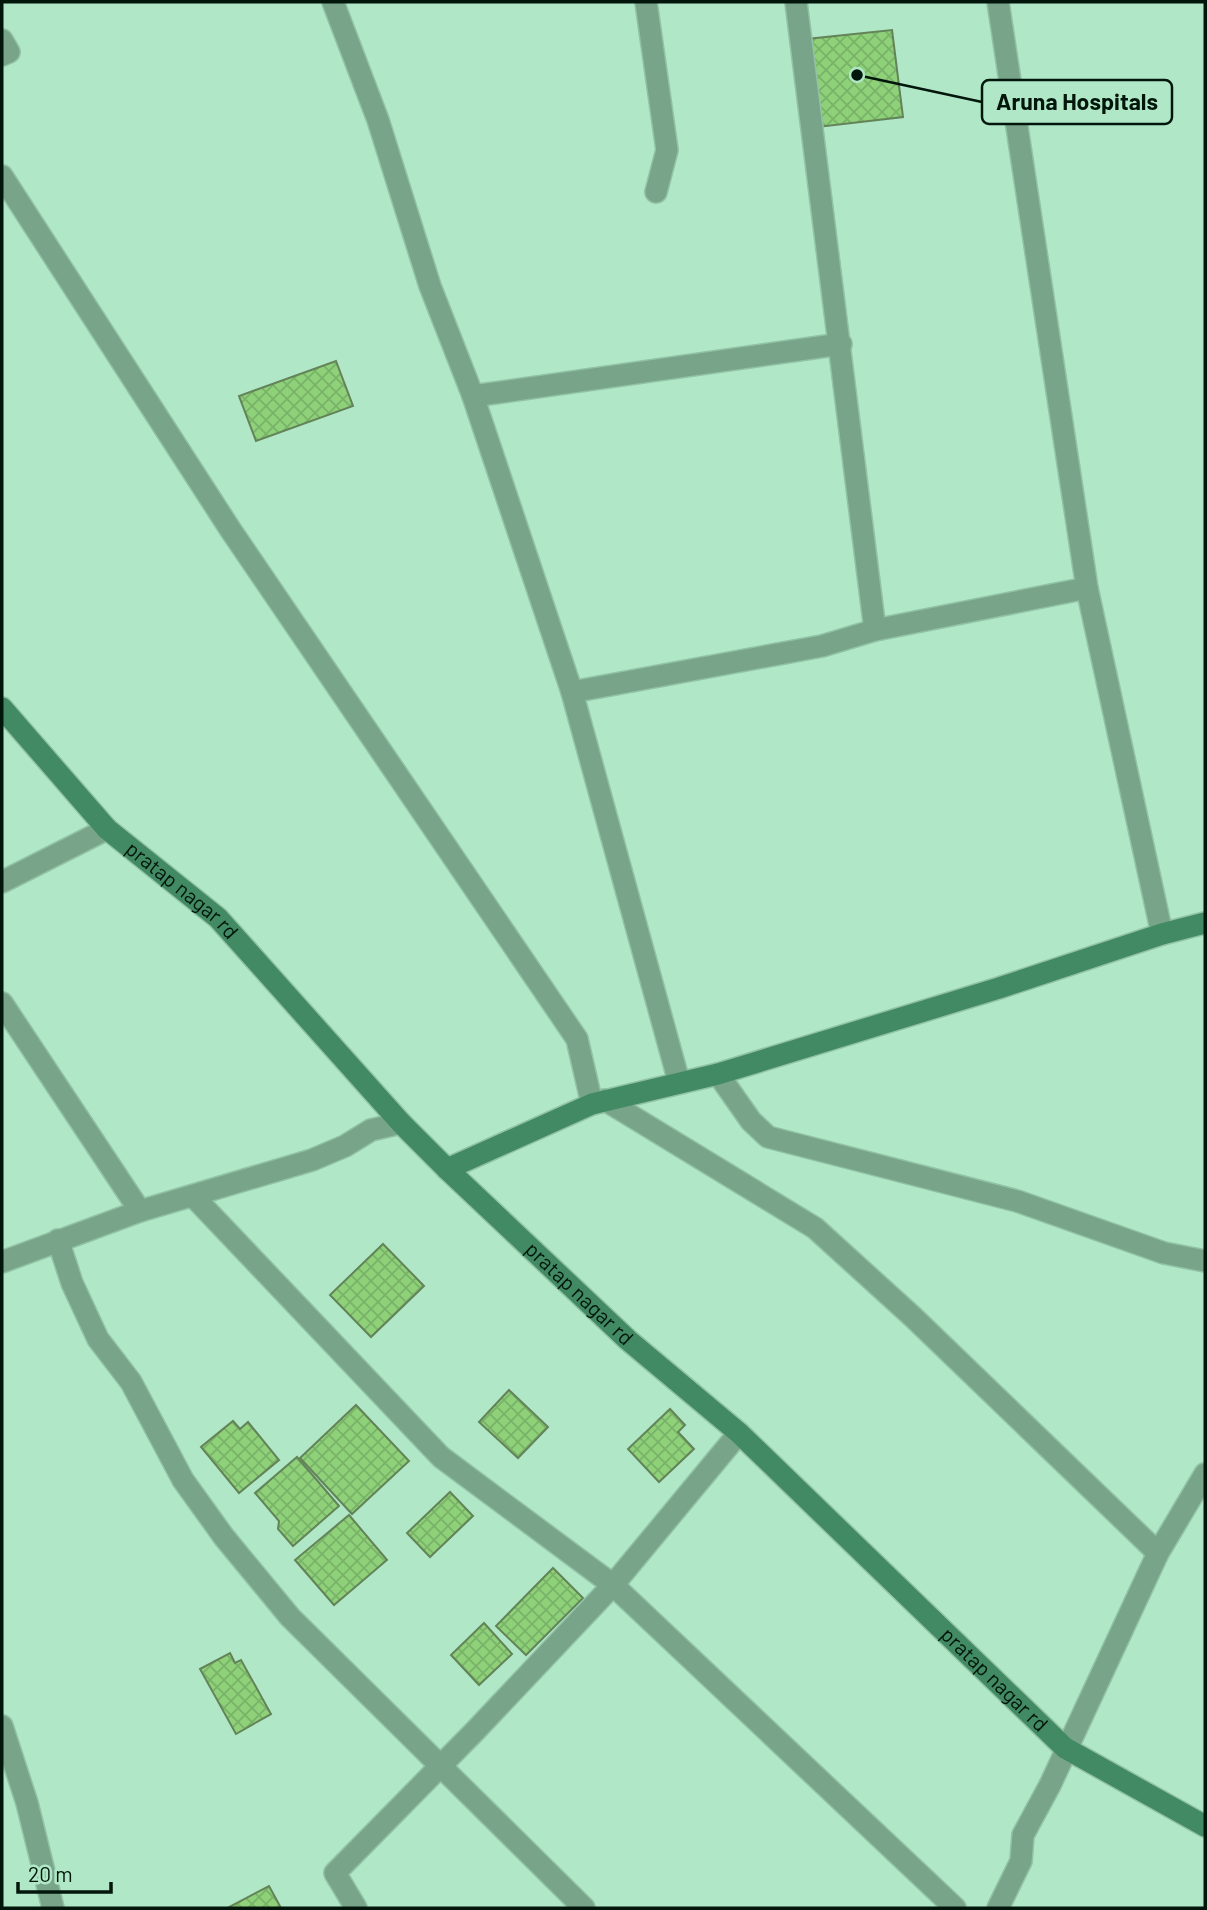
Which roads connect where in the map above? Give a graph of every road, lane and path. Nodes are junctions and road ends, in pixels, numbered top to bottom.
1 (333, 2) edge
2 (646, 2) edge
3 (796, 2) edge
4 (998, 2) edge
5 (2, 40) edge
6 (2, 55) edge
7 (2, 176) edge
8 (656, 192) dead end
9 (841, 344) junction
10 (472, 396) junction
11 (1087, 588) junction
12 (875, 630) junction
13 (572, 692) junction
14 (2, 708) edge
15 (107, 830) junction
16 (2, 883) edge
17 (1205, 923) edge
18 (1162, 934) junction
19 (2, 1003) edge
20 (719, 1074) junction
21 (679, 1082) junction
22 (598, 1102) junction
23 (401, 1123) junction
24 (447, 1169) junction
25 (194, 1197) junction
26 (140, 1211) junction
27 (58, 1240) junction
28 (1205, 1261) edge
29 (2, 1262) edge
30 (739, 1433) junction
31 (1205, 1474) edge
32 (1157, 1553) junction
33 (613, 1585) junction
34 (2, 1726) edge
35 (1065, 1748) junction
36 (440, 1768) junction
37 (1205, 1826) edge
38 (53, 1908) edge
39 (356, 1908) edge
40 (584, 1908) edge
41 (955, 1908) edge
42 (998, 1908) edge

1 - 10 street
2 - 8 street
3 - 9 street
4 - 11 street
5 - 6 street
7 - 22 street
9 - 10 street
9 - 12 street
10 - 13 street
11 - 12 street
11 - 18 street
12 - 13 street
13 - 21 street
14 - 15 street, pratap nagar rd
15 - 16 street
15 - 23 street, pratap nagar rd
17 - 18 street
18 - 20 street
19 - 26 street
20 - 21 street
20 - 28 street
21 - 22 street
22 - 24 street
22 - 32 street
23 - 24 street, pratap nagar rd
23 - 25 street
24 - 30 street, pratap nagar rd
25 - 26 street
25 - 33 street
26 - 27 street
27 - 29 street
27 - 36 street
30 - 33 street
30 - 35 street, pratap nagar rd
31 - 32 street
32 - 35 street
33 - 36 street
33 - 41 street
34 - 38 street
35 - 37 street, pratap nagar rd
35 - 42 street
36 - 39 street
36 - 40 street

